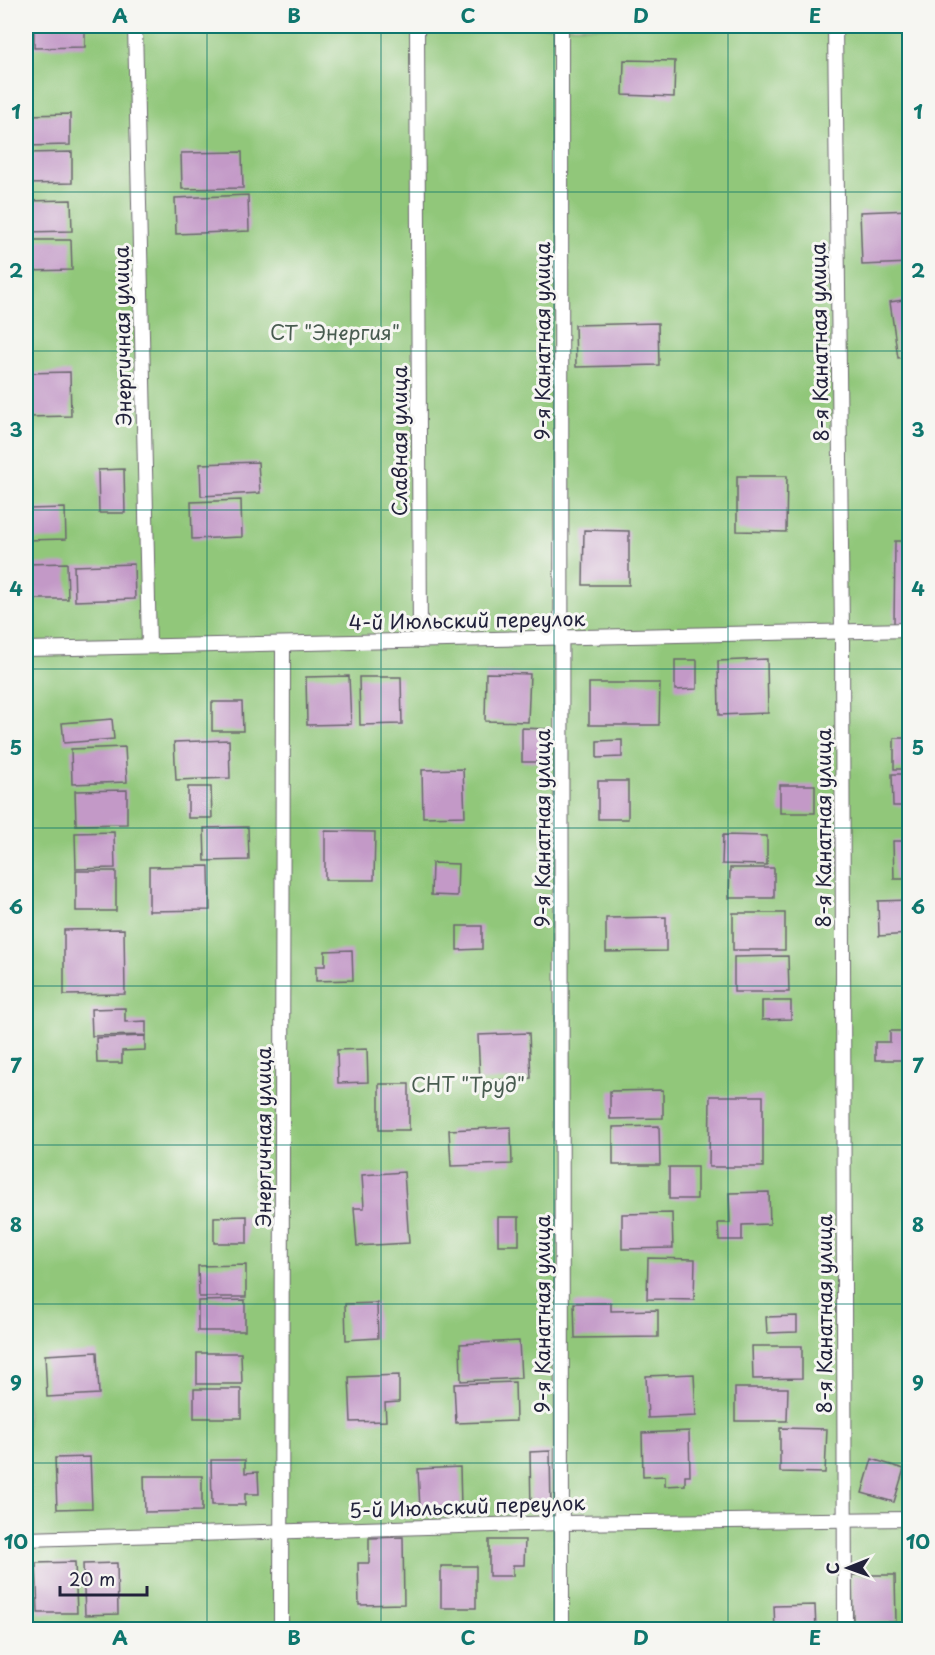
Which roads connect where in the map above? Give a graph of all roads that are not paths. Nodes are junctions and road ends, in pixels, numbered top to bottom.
1 (135, 26) edge
2 (417, 26) edge
3 (561, 26) edge
4 (835, 26) edge
5 (909, 630) edge
6 (842, 632) junction
7 (561, 638) junction
8 (420, 641) junction
9 (283, 644) junction
10 (149, 646) junction
11 (26, 649) edge
12 (909, 1519) edge
13 (843, 1520) junction
14 (562, 1523) junction
15 (283, 1531) junction
16 (26, 1539) edge
17 (281, 1629) edge
18 (562, 1629) edge
19 (845, 1629) edge

1 - 10 lane, Энергичная улица
2 - 8 lane, Славная улица
3 - 7 lane, 9-я Канатная улица
4 - 6 lane, 8-я Канатная улица
5 - 6 lane, 4-й Июльский переулок
6 - 7 lane, 4-й Июльский переулок
6 - 13 lane, 8-я Канатная улица
7 - 8 lane, 4-й Июльский переулок
7 - 14 lane, 9-я Канатная улица
8 - 9 lane, 4-й Июльский переулок
9 - 10 lane, 4-й Июльский переулок
9 - 15 lane, Энергичная улица
10 - 11 lane, 4-й Июльский переулок
12 - 13 lane, 5-й Июльский переулок
13 - 14 lane, 5-й Июльский переулок
13 - 19 lane, 8-я Канатная улица
14 - 15 lane, 5-й Июльский переулок
14 - 18 lane, 9-я Канатная улица
15 - 16 lane, 5-й Июльский переулок
15 - 17 lane, Энергичная улица

